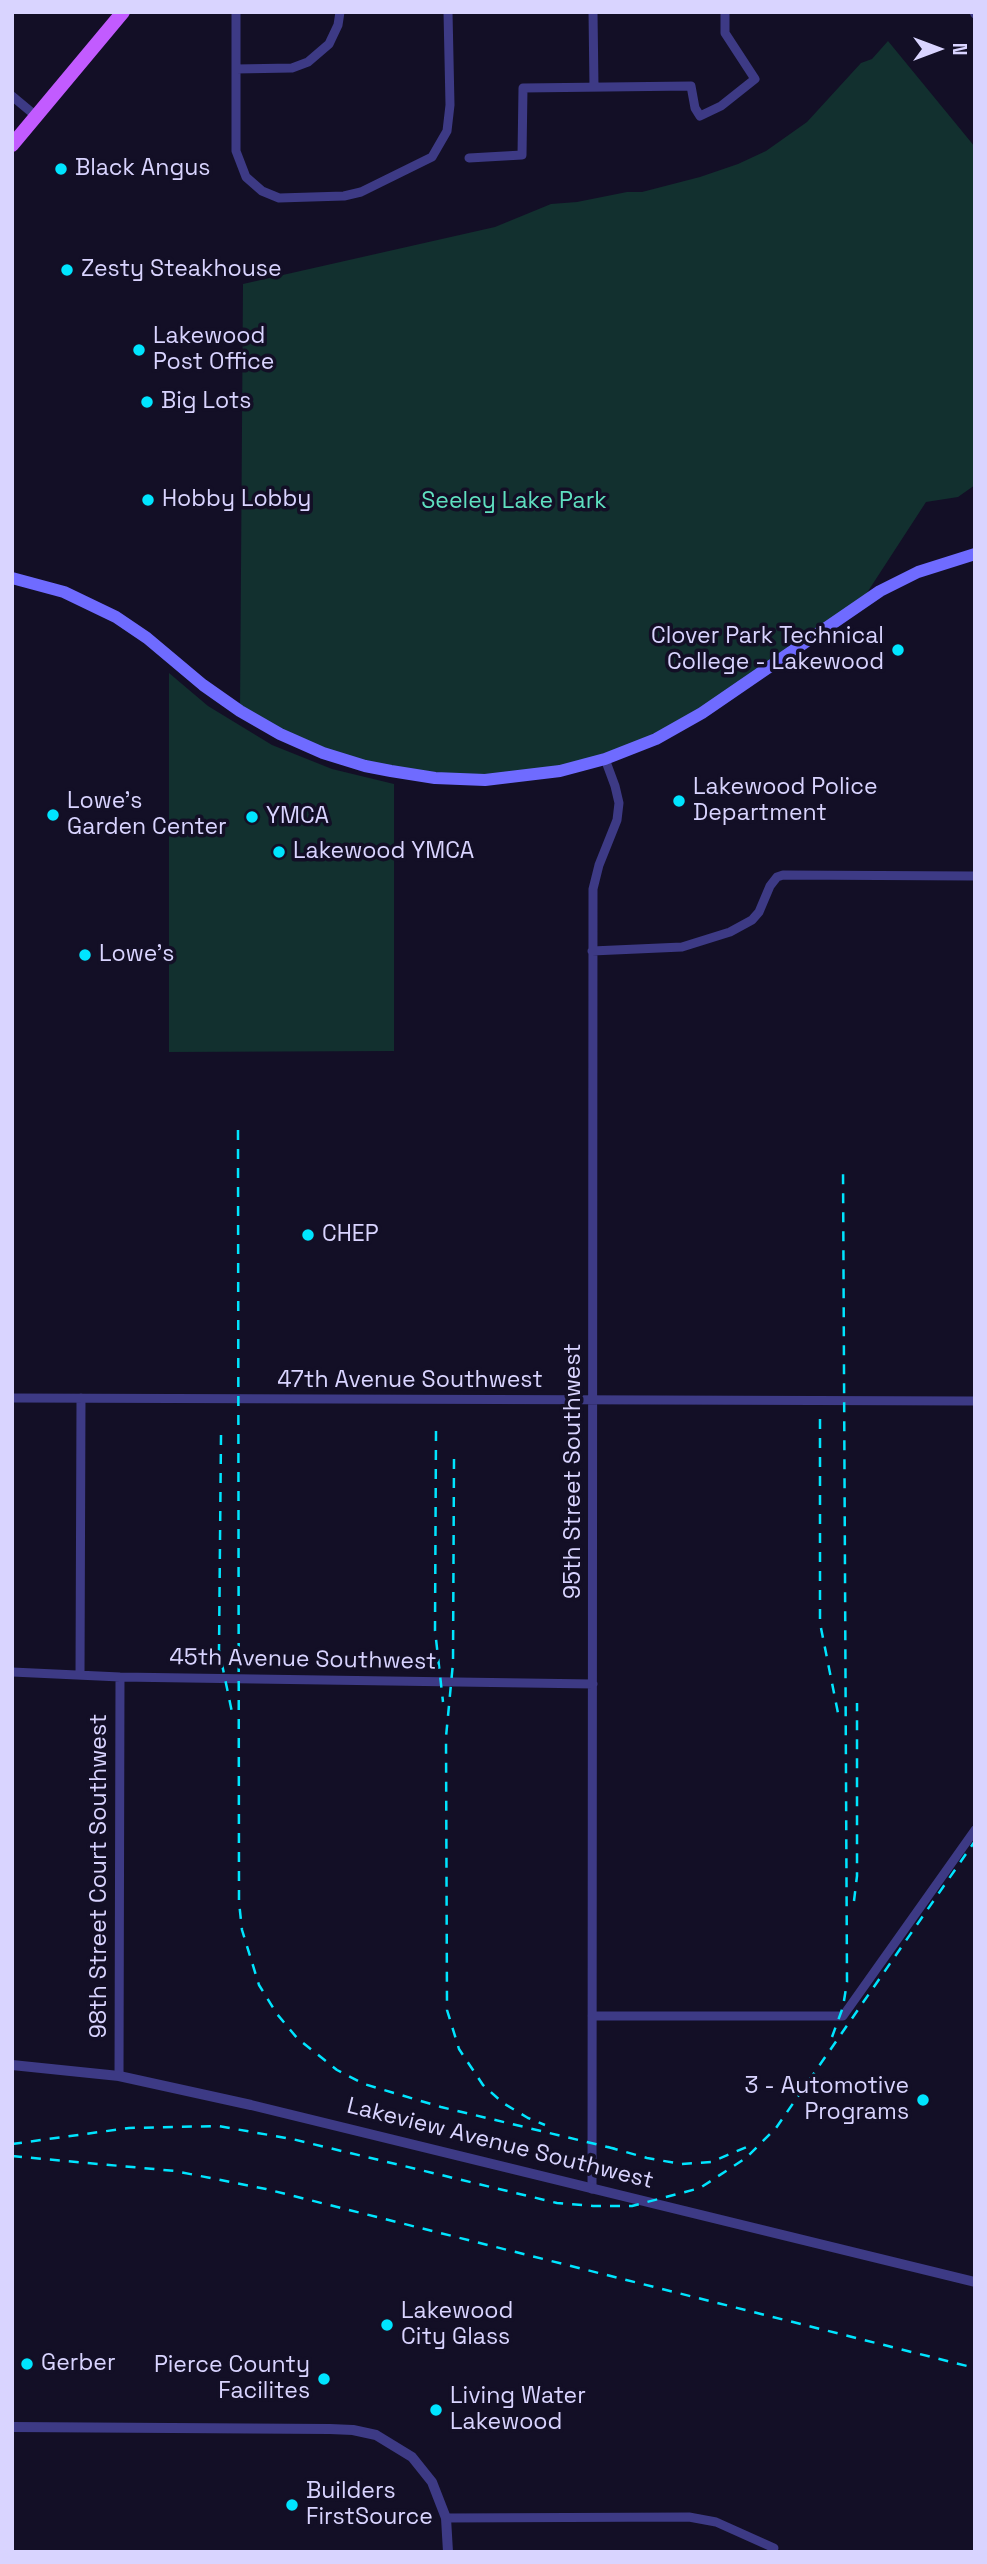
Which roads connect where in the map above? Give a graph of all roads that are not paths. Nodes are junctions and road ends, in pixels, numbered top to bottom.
1 (123, 12) edge
2 (236, 12) edge
3 (340, 12) edge
4 (447, 12) edge
5 (593, 12) edge
6 (725, 12) edge
7 (236, 69) junction
8 (594, 87) junction
9 (12, 96) edge
10 (36, 116) junction
11 (12, 145) edge
12 (469, 158) dead end
13 (975, 554) edge
14 (12, 578) edge
15 (605, 759) junction
16 (975, 876) edge
17 (592, 951) junction
18 (12, 1398) edge
19 (81, 1398) junction
20 (593, 1401) junction
21 (975, 1401) edge
22 (12, 1672) edge
23 (80, 1675) junction
24 (120, 1677) junction
25 (593, 1684) junction
26 (975, 1830) edge
27 (593, 2016) junction
28 (12, 2065) edge
29 (119, 2076) junction
30 (593, 2189) junction
31 (975, 2282) edge
32 (12, 2427) edge
33 (446, 2518) junction
34 (774, 2548) dead end
35 (448, 2552) edge

1 - 10 main road
2 - 7 street
3 - 7 street
4 - 7 street
5 - 8 street
6 - 8 street
8 - 12 street
9 - 10 street
10 - 11 main road
13 - 15 main road
14 - 15 main road
15 - 17 street, 95th Street Southwest
16 - 17 street
17 - 20 street, 95th Street Southwest
18 - 19 street, 47th Avenue Southwest
19 - 20 street, 47th Avenue Southwest
19 - 23 street
20 - 21 street, 47th Avenue Southwest
20 - 25 street, 95th Street Southwest
22 - 23 street, 45th Avenue Southwest
23 - 24 street, 45th Avenue Southwest
24 - 25 street, 45th Avenue Southwest
24 - 29 street, 98th Street Court Southwest
25 - 27 street, 95th Street Southwest
26 - 27 street
27 - 30 street, 95th Street Southwest
28 - 29 street, Lakeview Avenue Southwest
29 - 30 street, Lakeview Avenue Southwest
30 - 31 street, Lakeview Avenue Southwest
32 - 33 street
33 - 34 street
33 - 35 street

